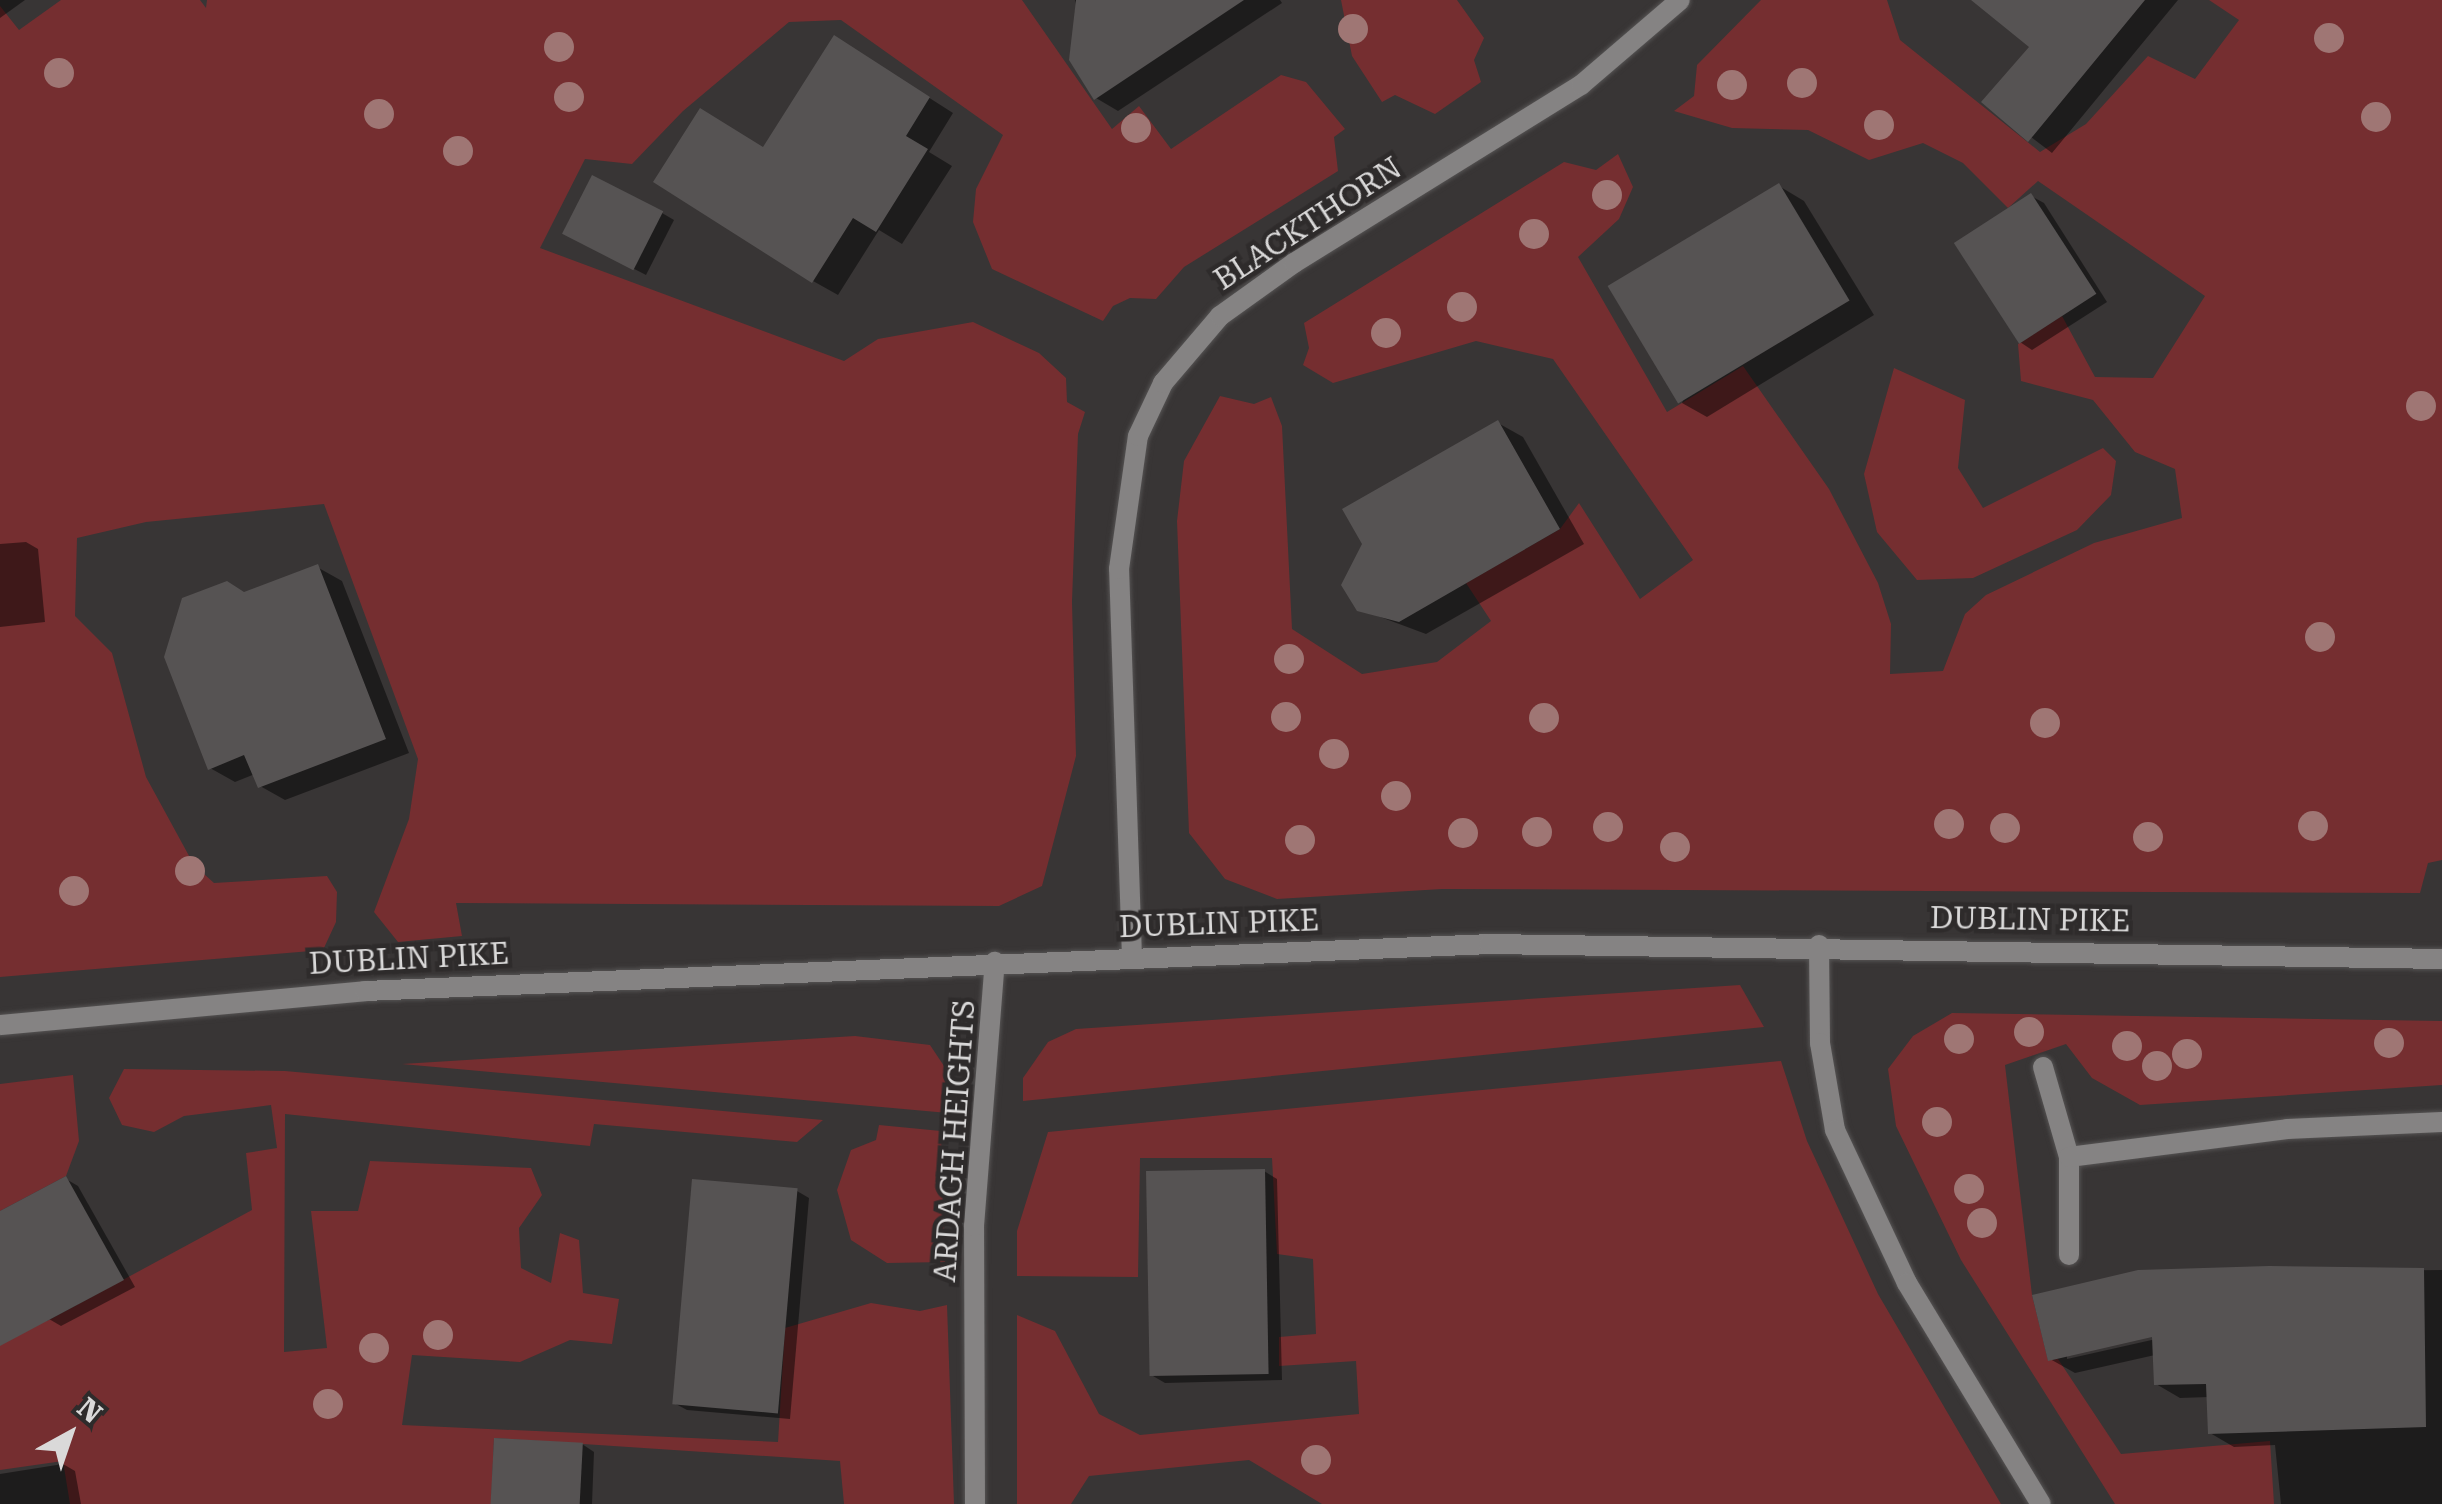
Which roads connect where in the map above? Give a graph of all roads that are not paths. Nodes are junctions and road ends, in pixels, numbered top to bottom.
1 (1680, 0) edge
2 (1819, 945) junction
3 (1132, 958) junction
4 (2442, 959) edge
5 (995, 962) junction
6 (0, 1025) edge
7 (2043, 1068) dead end
8 (2442, 1122) edge
9 (2069, 1156) junction
10 (2069, 1256) dead end
11 (974, 1504) edge
12 (2041, 1504) edge

1 - 3 street, BLACKTHORN
2 - 3 street, DUBLIN PIKE
2 - 4 street, DUBLIN PIKE
2 - 12 street
3 - 5 street, DUBLIN PIKE
5 - 6 street, DUBLIN PIKE
5 - 11 street, ARDAGH HEIGHTS
7 - 9 street
8 - 9 street
9 - 10 street

